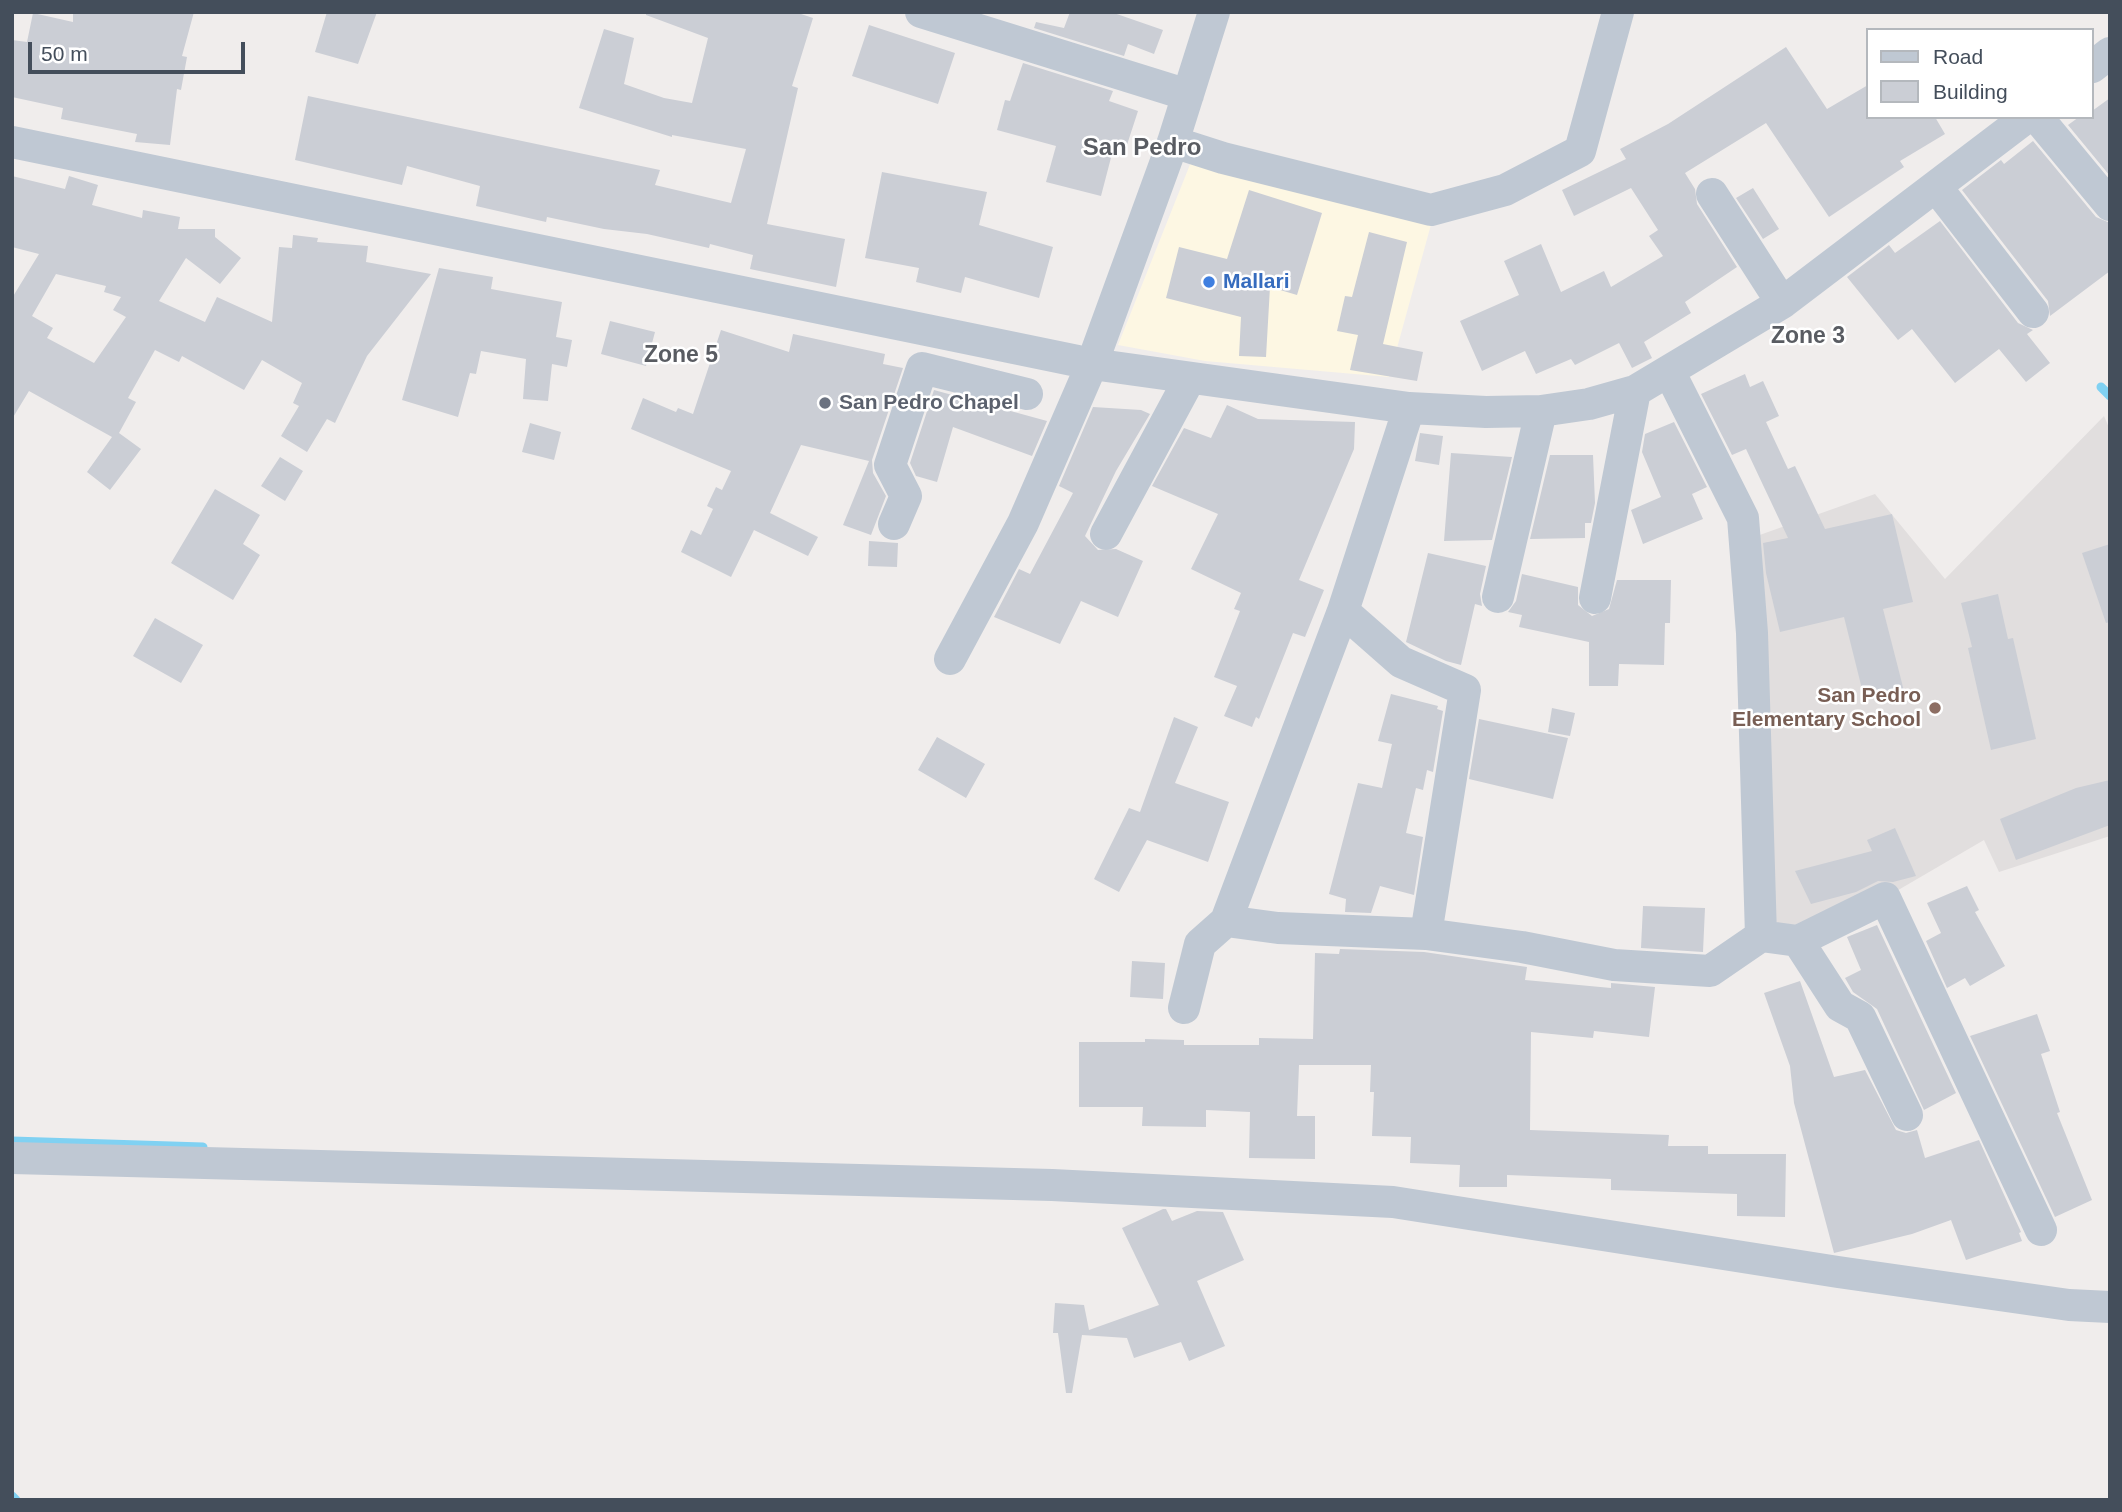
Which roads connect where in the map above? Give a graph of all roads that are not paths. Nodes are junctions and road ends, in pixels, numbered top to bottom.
1 (921, 12) edge
2 (1213, 12) edge
3 (1618, 12) edge
4 (998, 24) edge
5 (2110, 53) edge
6 (2094, 65) edge
7 (1188, 94) junction
8 (2024, 119) edge
9 (2039, 119) edge
10 (12, 142) edge
11 (1173, 142) junction
12 (1937, 188) junction
13 (1712, 194) dead end
14 (2110, 205) edge
15 (1782, 303) junction
16 (2033, 312) dead end
17 (1002, 347) junction
18 (1092, 364) junction
19 (1669, 371) junction
20 (1190, 378) junction
21 (985, 386) junction
22 (1635, 391) junction
23 (1027, 394) dead end
24 (1409, 408) junction
25 (1541, 411) junction
26 (894, 524) dead end
27 (1106, 534) dead end
28 (1498, 597) dead end
29 (1595, 598) dead end
30 (1343, 611) junction
31 (950, 659) dead end
32 (1226, 921) junction
33 (1426, 934) junction
34 (1761, 936) junction
35 (1798, 941) junction
36 (1184, 1008) dead end
37 (1907, 1115) dead end
38 (12, 1158) edge
39 (2041, 1230) dead end
40 (2110, 1307) edge

1 - 4 street
2 - 7 street
3 - 11 street
4 - 7 street
5 - 6 street
7 - 11 street
8 - 12 street
9 - 14 street
10 - 17 street
11 - 18 street
12 - 15 street
12 - 16 street
13 - 15 street
15 - 19 street
17 - 18 street
17 - 21 street
18 - 20 street
18 - 31 street
19 - 22 street
19 - 34 street
20 - 24 street
20 - 27 street
21 - 23 street
21 - 26 street
22 - 25 street
22 - 29 street
24 - 25 street
24 - 30 street
25 - 28 street
30 - 32 street
30 - 33 street
32 - 33 street
32 - 36 street
33 - 34 street
34 - 35 street
35 - 37 street
35 - 39 street
38 - 40 street

